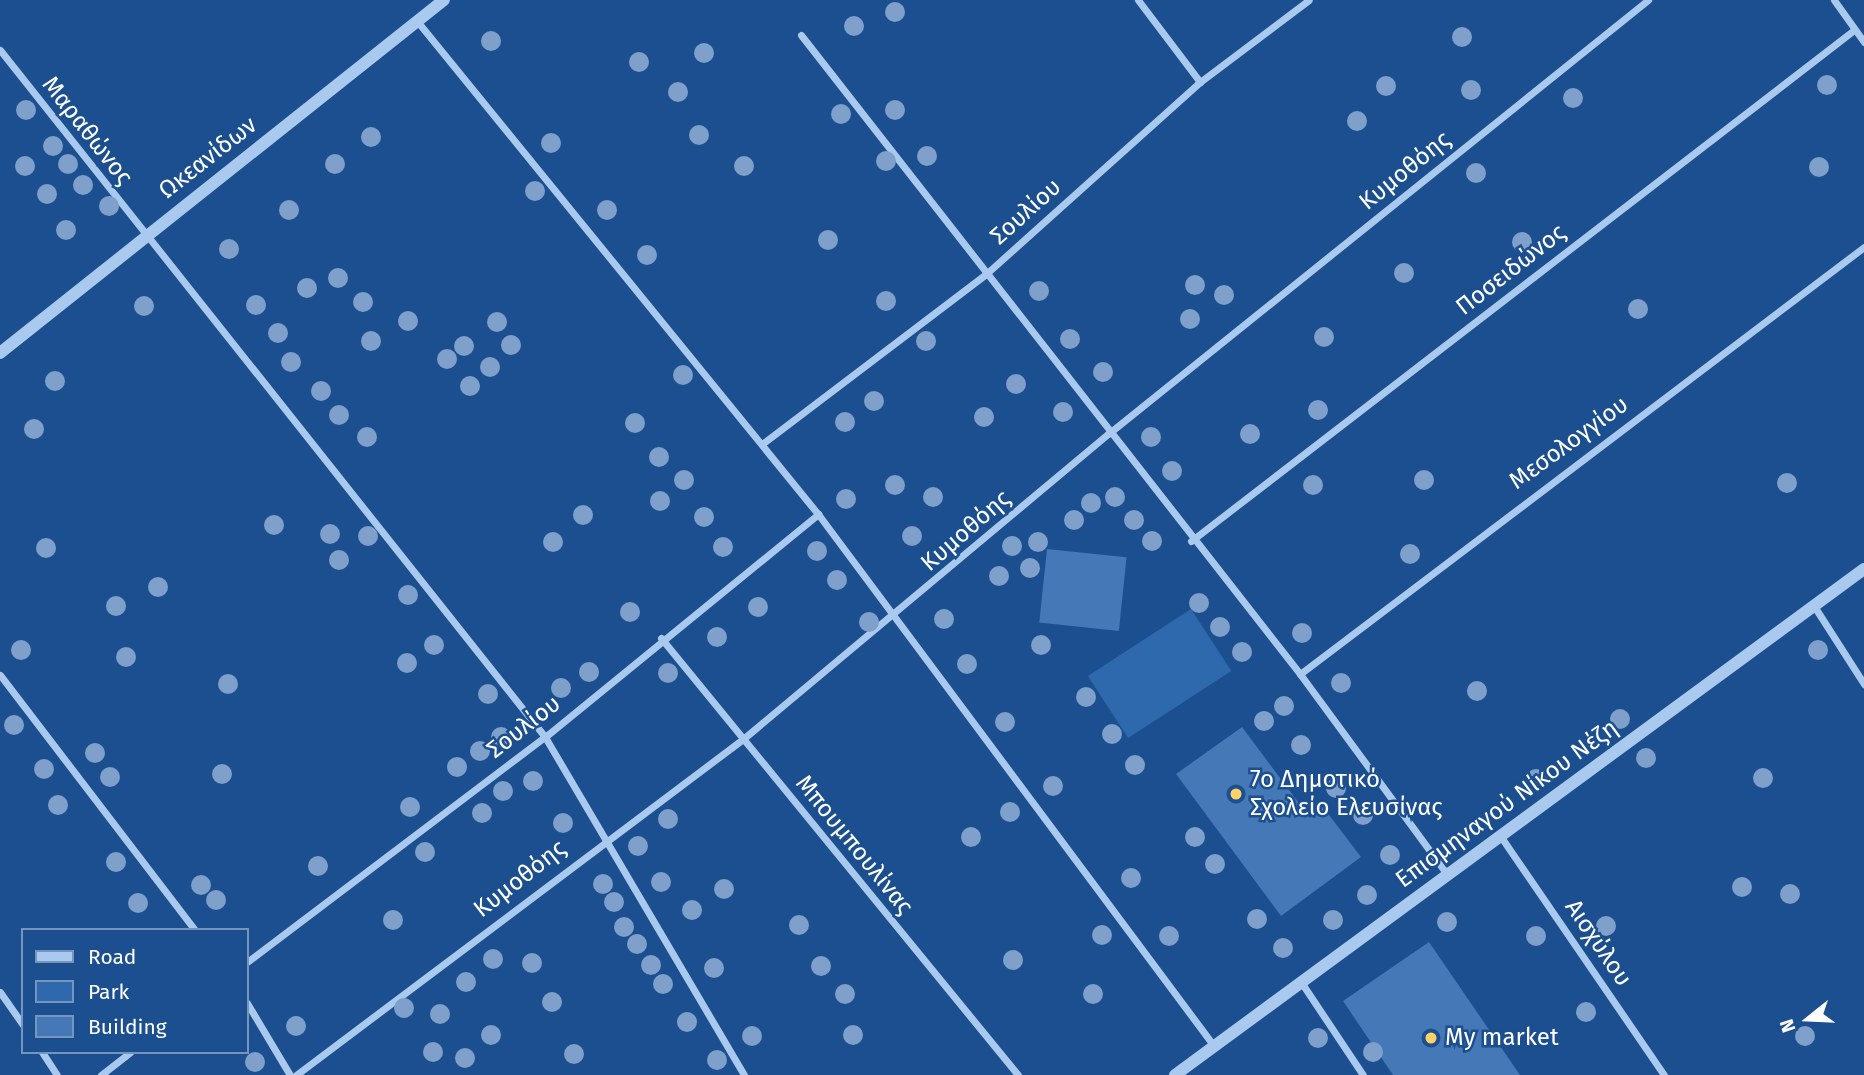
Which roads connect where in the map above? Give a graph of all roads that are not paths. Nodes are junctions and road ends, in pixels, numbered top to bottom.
1 (444, 0) edge
2 (1138, 0) edge
3 (1308, 0) edge
4 (1648, 0) edge
5 (1834, 0) edge
6 (416, 21) junction
7 (1854, 30) junction
8 (801, 35) dead end
9 (1864, 42) edge
10 (0, 50) edge
11 (1200, 82) junction
12 (143, 236) junction
13 (1864, 247) edge
14 (986, 274) junction
15 (0, 353) edge
16 (1108, 433) junction
17 (762, 444) junction
18 (818, 514) junction
19 (1191, 541) junction
20 (1864, 569) edge
21 (1814, 606) junction
22 (895, 617) junction
23 (661, 638) junction
24 (1300, 674) junction
25 (0, 675) edge
26 (1864, 684) edge
27 (545, 737) junction
28 (743, 739) junction
29 (1499, 834) junction
30 (605, 838) junction
31 (1447, 874) junction
32 (193, 928) edge
33 (248, 961) edge
34 (1300, 982) junction
35 (0, 992) edge
36 (248, 1005) edge
37 (21, 1022) edge
38 (1214, 1046) junction
39 (43, 1054) edge
40 (127, 1054) edge
41 (57, 1075) edge
42 (101, 1075) edge
43 (290, 1075) edge
44 (296, 1075) edge
45 (744, 1075) edge
46 (1018, 1075) edge
47 (1175, 1075) edge
48 (1363, 1075) edge
49 (1664, 1075) edge

1 - 6 street, Ωκεανίδων
2 - 11 street
3 - 11 street, Σουλίου
4 - 16 street, Κυμοθόης
5 - 7 street
6 - 12 street, Ωκεανίδων
6 - 17 street
7 - 9 street
7 - 19 street, Ποσειδώνος
8 - 14 street
10 - 12 street, Μαραθώνος
11 - 14 street, Σουλίου
12 - 15 street, Ωκεανίδων
12 - 27 street, Μαραθώνος
13 - 24 street, Μεσολογγίου
14 - 16 street
14 - 17 street, Σουλίου
16 - 19 street
16 - 22 street, Κυμοθόης
17 - 18 street
18 - 22 street
18 - 23 street, Σουλίου
19 - 24 street
20 - 21 street, Επισμηναγού Νίκου Νέζη
21 - 26 street
21 - 29 street, Επισμηναγού Νίκου Νέζη
22 - 28 street, Κυμοθόης
22 - 38 street
23 - 27 street, Σουλίου
23 - 28 street, Μπουμπουλίνας
24 - 31 street
25 - 32 street
27 - 30 street, Μαραθώνος
27 - 33 street, Σουλίου
28 - 30 street, Κυμοθόης
28 - 46 street, Μπουμπουλίνας
29 - 31 street, Επισμηναγού Νίκου Νέζη
29 - 49 street, Αισχύλου
30 - 44 street, Κυμοθόης
30 - 45 street, Μαραθώνος
31 - 34 street, Επισμηναγού Νίκου Νέζη
34 - 38 street, Επισμηναγού Νίκου Νέζη
34 - 48 street
35 - 37 street
36 - 43 street
38 - 47 street, Επισμηναγού Νίκου Νέζη
39 - 41 street
40 - 42 street

